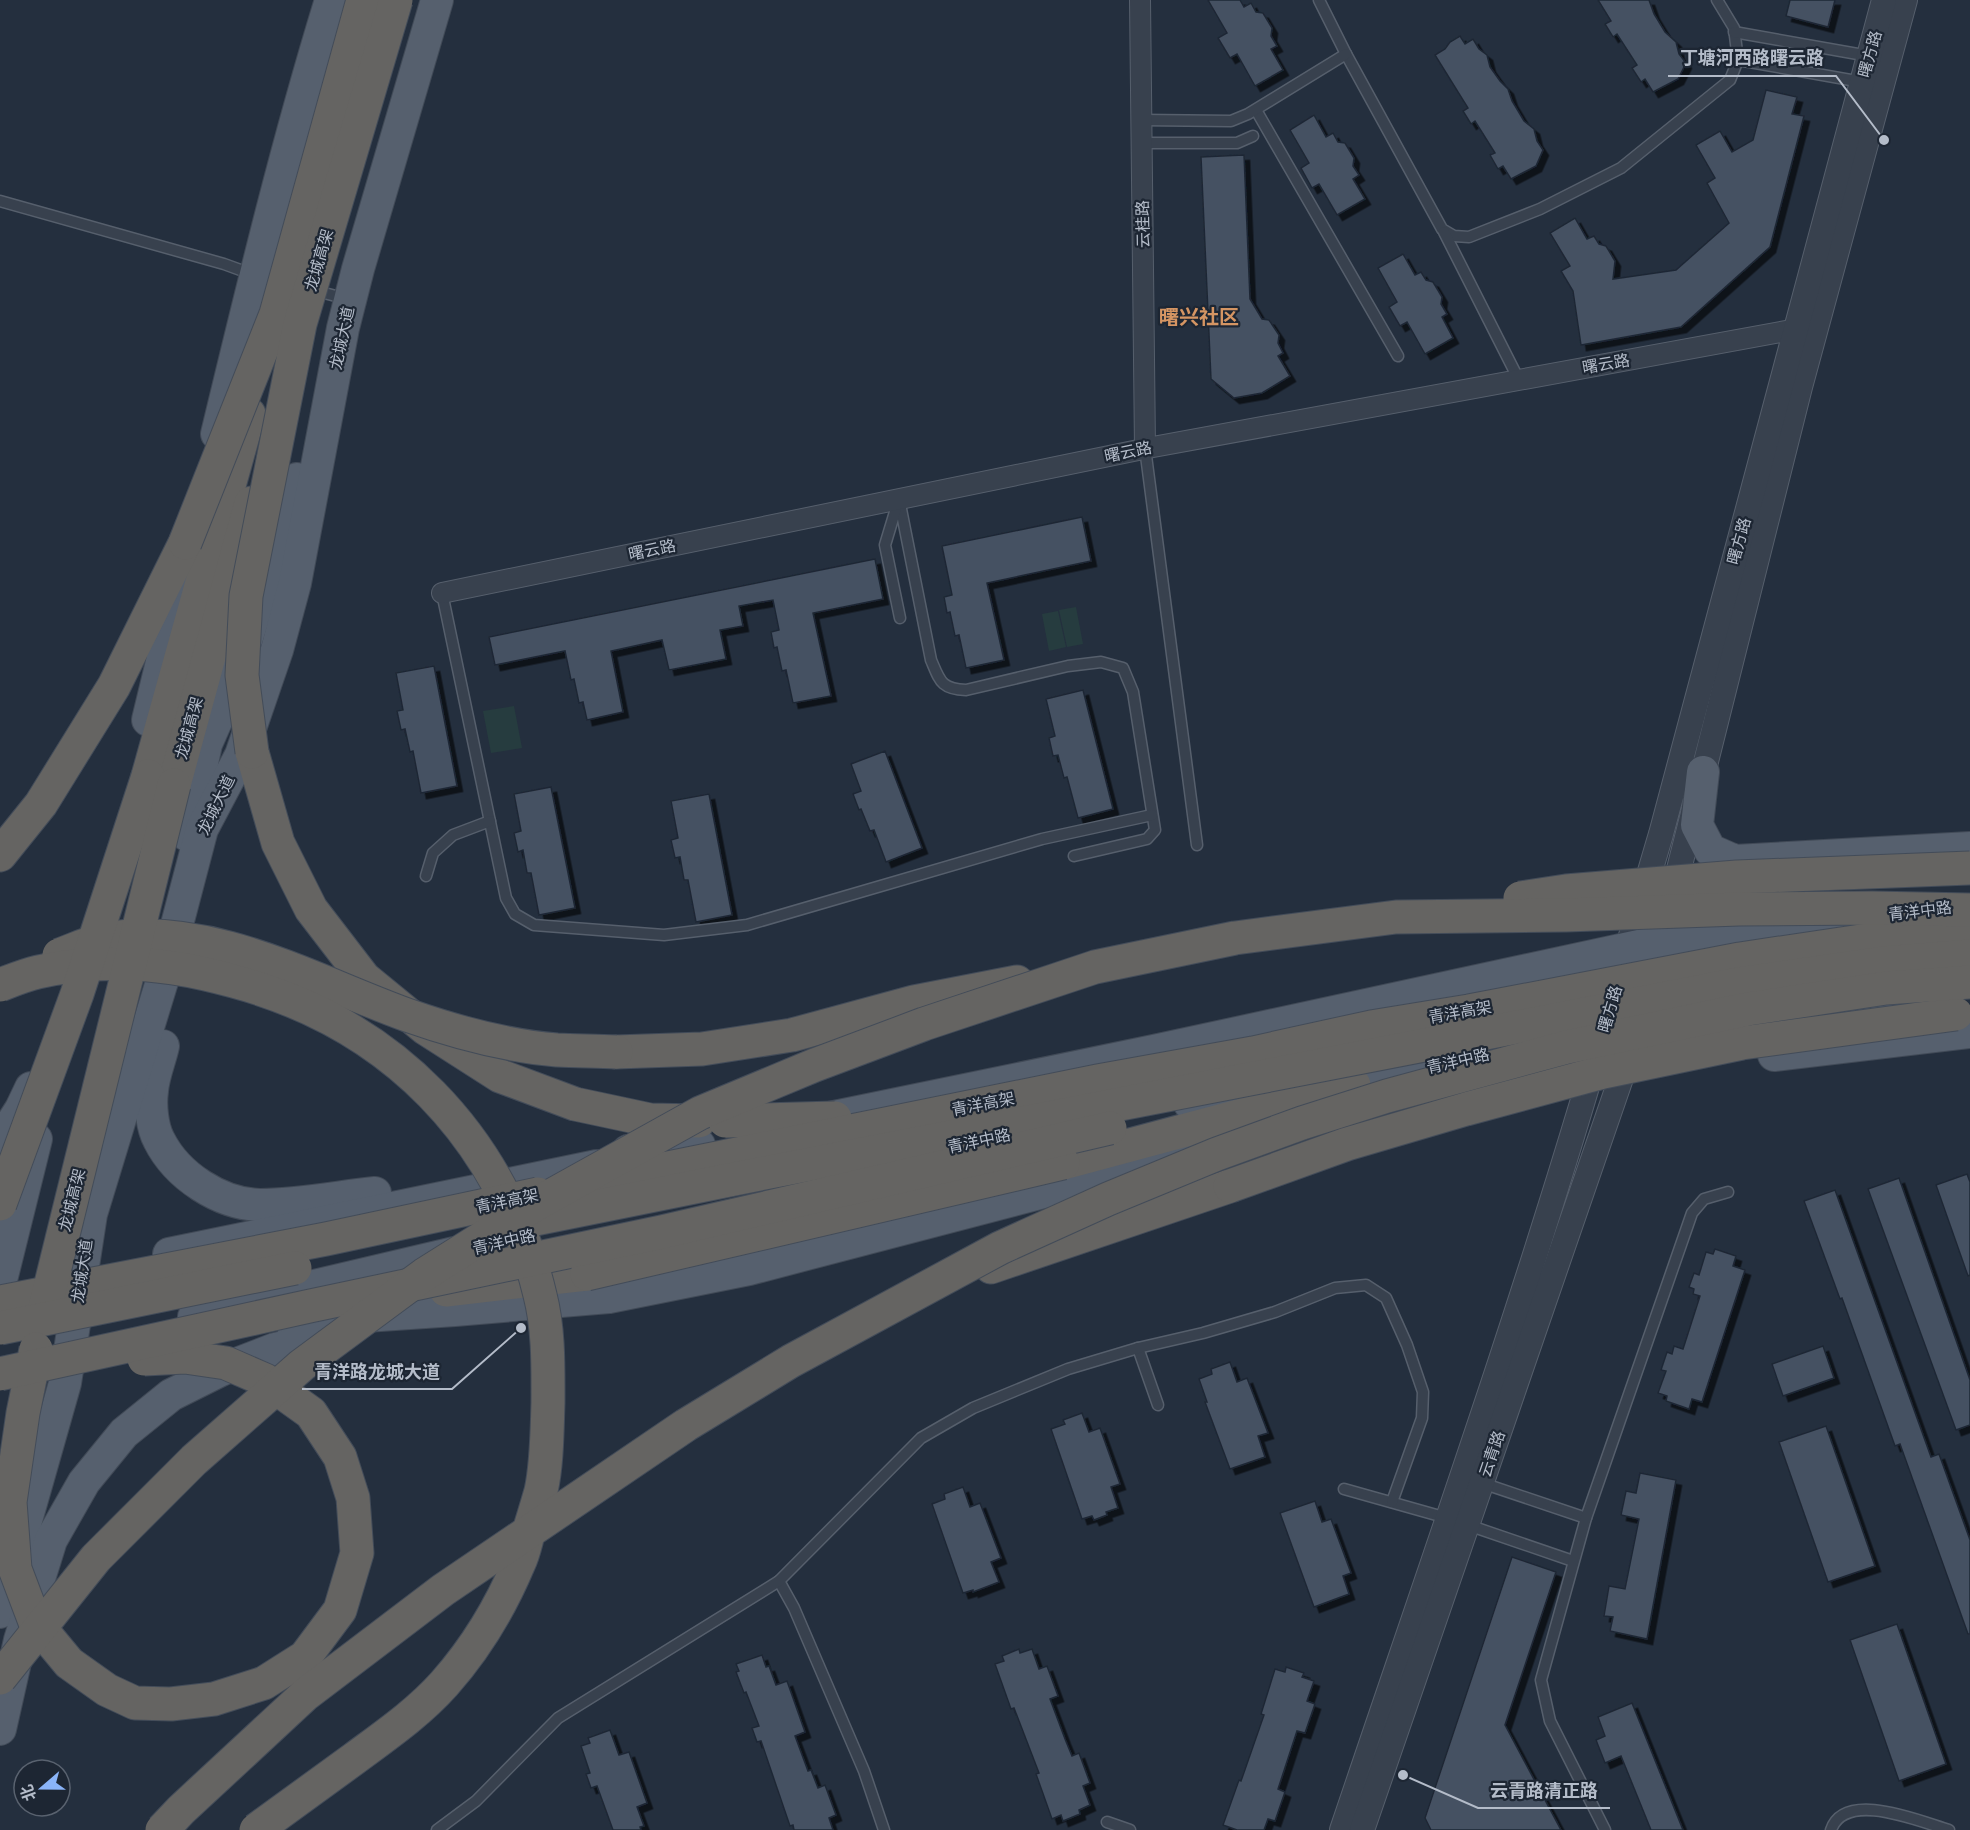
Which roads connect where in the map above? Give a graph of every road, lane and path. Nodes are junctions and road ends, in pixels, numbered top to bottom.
1 (331, 0) edge
2 (363, 0) edge
3 (396, 0) edge
4 (437, 0) edge
5 (1140, 0) edge
6 (1319, 0) edge
7 (1717, 0) edge
8 (1884, 0) edge
9 (1905, 0) edge
10 (1734, 32) junction
11 (1346, 54) junction
12 (1869, 56) junction
13 (1738, 60) junction
14 (1862, 82) junction
15 (1256, 110) junction
16 (1142, 120) junction
17 (1253, 136) dead end
18 (1142, 143) junction
19 (0, 201) edge
20 (1442, 229) junction
21 (266, 278) junction
22 (347, 314) junction
23 (288, 319) junction
24 (1806, 327) junction
25 (1398, 356) dead end
26 (1519, 380) junction
27 (1145, 448) junction
28 (899, 499) junction
29 (442, 593) joint
30 (900, 618) dead end
31 (241, 755) junction
32 (1702, 772) junction
33 (1152, 815) junction
34 (490, 821) junction
35 (1197, 844) dead end
36 (0, 855) edge
37 (1966, 855) edge
38 (1074, 856) dead end
39 (426, 876) dead end
40 (1970, 905) edge
41 (1970, 910) edge
42 (1396, 917) junction
43 (1970, 931) edge
44 (1662, 941) junction
45 (1627, 949) junction
46 (1970, 956) edge
47 (1095, 966) junction
48 (1970, 971) edge
49 (163, 978) junction
50 (1970, 982) edge
51 (0, 983) edge
52 (1966, 1014) edge
53 (1641, 1018) junction
54 (1605, 1026) junction
55 (1508, 1029) junction
56 (54, 1035) junction
57 (1631, 1049) junction
58 (1592, 1069) junction
59 (1465, 1074) junction
60 (1621, 1078) junction
61 (1098, 1081) junction
62 (1354, 1085) junction
63 (0, 1142) edge
64 (699, 1145) junction
65 (1728, 1192) dead end
66 (376, 1193) junction
67 (0, 1204) edge
68 (949, 1218) junction
69 (199, 1247) junction
70 (384, 1270) junction
71 (82, 1272) junction
72 (0, 1287) edge
73 (902, 1300) junction
74 (0, 1302) edge
75 (310, 1306) junction
76 (455, 1310) junction
77 (41, 1324) junction
78 (0, 1328) edge
79 (139, 1331) junction
80 (1138, 1348) junction
81 (70, 1353) junction
82 (10, 1371) edge
83 (0, 1379) edge
84 (1158, 1405) dead end
85 (0, 1461) edge
86 (1482, 1483) junction
87 (1344, 1489) dead end
88 (1392, 1502) junction
89 (0, 1503) edge
90 (1586, 1518) junction
91 (1457, 1521) junction
92 (1573, 1561) junction
93 (779, 1581) junction
94 (0, 1612) edge
95 (0, 1678) edge
96 (0, 1729) edge
97 (1107, 1822) dead end
98 (162, 1830) edge
99 (256, 1830) edge
100 (436, 1830) edge
101 (884, 1830) edge
102 (1130, 1830) edge
103 (1342, 1830) edge
104 (1362, 1830) edge
105 (1605, 1830) edge
106 (1832, 1830) edge
107 (1949, 1830) edge

1 - 21 main road
2 - 23 highway, 龙城高架, bridge
3 - 23 highway, 龙城高架, bridge
4 - 22 main road, 龙城大道
5 - 16 street, 云桂路
6 - 11 lane
7 - 10 lane
8 - 12 street, 曙方路
9 - 24 street, 曙方路
10 - 12 lane
10 - 13 lane
11 - 15 lane
11 - 20 lane
12 - 14 street, 曙方路
13 - 14 lane
13 - 20 lane
14 - 24 street, 曙方路
15 - 16 lane
15 - 25 lane
16 - 18 street, 云桂路
17 - 18 lane
18 - 27 street, 云桂路
19 - 21 lane
20 - 26 lane
21 - 22 lane
21 - 56 main road
22 - 31 main road, 龙城大道
22 - 49 main road
23 - 36 highway, bridge
23 - 61 highway, bridge
23 - 67 highway, 龙城高架, bridge
23 - 77 highway, 龙城高架, bridge
24 - 26 street, 曙云路
24 - 32 street, 曙方路
24 - 45 street, 曙方路
26 - 27 street, 曙云路
27 - 28 street, 曙云路
27 - 35 lane
28 - 29 street, 曙云路
28 - 30 lane
28 - 33 lane
29 - 34 lane
31 - 49 main road, 龙城大道
31 - 66 main road
32 - 37 main road
32 - 44 street, 曙方路
33 - 34 lane
33 - 38 lane
34 - 39 lane
37 - 42 highway, bridge
37 - 44 main road
40 - 44 main road, 青洋中路
41 - 42 highway, bridge
42 - 47 highway, bridge
43 - 61 highway, 青洋高架, bridge
44 - 45 main road, 青洋中路
44 - 53 street, 曙方路
45 - 54 street, 曙方路
45 - 64 main road, 青洋中路
46 - 55 highway, 青洋高架, bridge
47 - 51 highway, bridge
47 - 95 highway, bridge
48 - 53 main road, 青洋中路
49 - 71 main road, 龙城大道
50 - 73 highway, bridge
51 - 99 highway, bridge
52 - 57 main road
52 - 60 main road
52 - 73 highway, bridge
53 - 54 main road, 青洋中路
53 - 57 street, 曙方路
54 - 58 street, 曙方路
54 - 59 main road, 青洋中路
55 - 75 highway, bridge
55 - 78 highway, 青洋高架, bridge
56 - 63 main road
56 - 72 main road
57 - 58 main road
57 - 60 street, 曙方路
58 - 59 main road
58 - 60 main road
58 - 91 street, 云青路
59 - 62 main road, 青洋中路
59 - 68 main road
60 - 86 street, 云青路
61 - 74 highway, 青洋高架, bridge
62 - 70 main road, 青洋中路
62 - 75 highway, bridge
64 - 66 main road
64 - 69 main road, 青洋中路
65 - 90 lane
66 - 69 main road
68 - 70 main road
68 - 76 main road
69 - 71 main road, 青洋中路
70 - 79 main road, 青洋中路
71 - 72 main road, 青洋中路
71 - 81 main road, 龙城大道
72 - 82 main road
73 - 98 highway, bridge
75 - 82 highway, bridge
76 - 79 main road
76 - 96 main road
77 - 83 highway, bridge
77 - 85 highway, 龙城高架, bridge
79 - 81 main road, 青洋中路
80 - 84 lane
80 - 88 lane
80 - 93 lane
81 - 82 main road, 青洋中路
81 - 94 main road, 龙城大道
82 - 89 main road
86 - 90 lane
86 - 91 street, 云青路
87 - 88 lane
88 - 91 lane
90 - 92 lane
91 - 92 lane
91 - 103 street, 云青路
91 - 104 street, 云青路
92 - 105 lane
93 - 100 lane
93 - 101 lane
97 - 102 lane
106 - 107 lane

